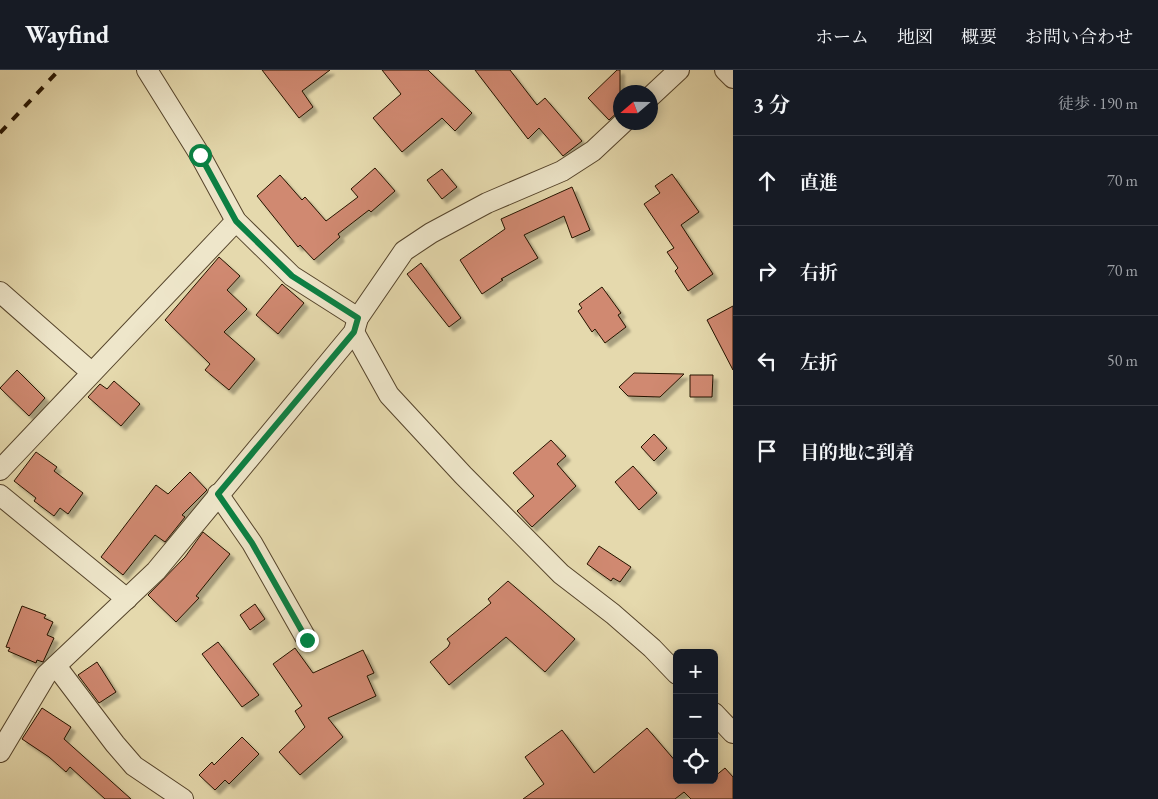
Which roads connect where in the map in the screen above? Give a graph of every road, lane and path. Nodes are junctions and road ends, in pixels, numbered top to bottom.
1 (146, 70) edge
2 (679, 70) edge
3 (725, 70) edge
4 (733, 78) edge
5 (658, 90) edge
6 (616, 130) edge
7 (236, 221) junction
8 (0, 292) edge
9 (356, 325) junction
10 (91, 372) junction
11 (0, 470) edge
12 (218, 494) junction
13 (0, 495) edge
14 (127, 599) junction
15 (307, 640) dead end
16 (56, 666) junction
17 (673, 670) edge
18 (718, 717) edge
19 (733, 733) edge
20 (0, 752) edge
21 (183, 799) edge

1 - 7 street
2 - 5 street
3 - 4 street
6 - 9 street
7 - 9 street
7 - 10 street
8 - 10 street
9 - 12 street
9 - 17 street
10 - 11 street
12 - 14 street
12 - 15 street
13 - 14 street
14 - 16 street
16 - 20 street
16 - 21 street
18 - 19 street

